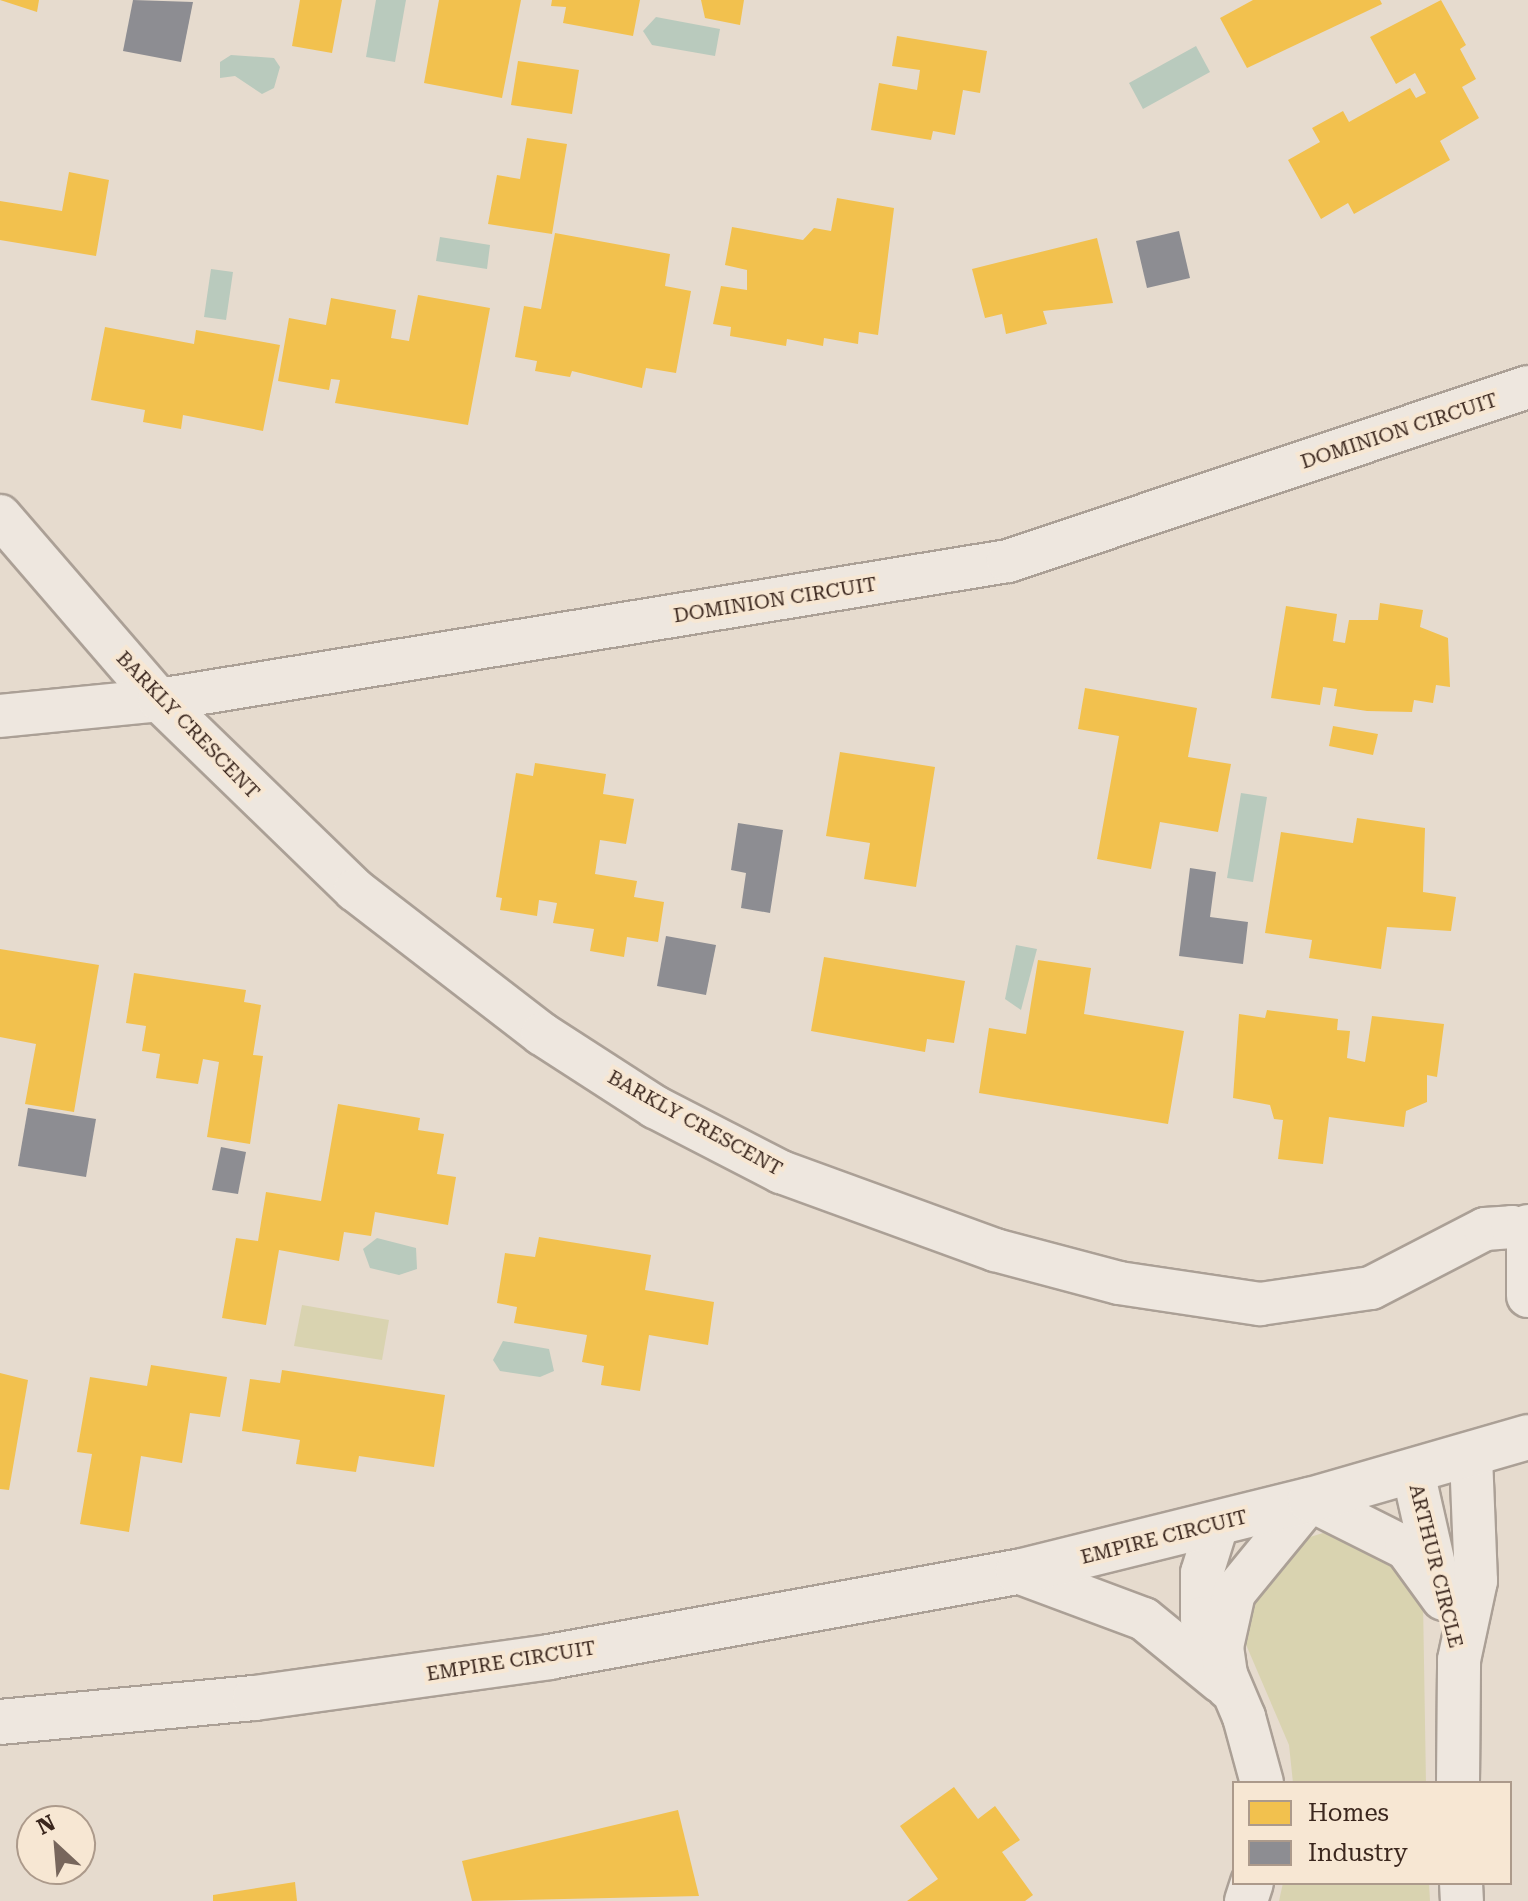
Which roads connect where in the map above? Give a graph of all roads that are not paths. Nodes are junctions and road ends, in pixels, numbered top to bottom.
1 (1528, 387) edge
2 (0, 516) edge
3 (159, 700) junction
4 (0, 716) edge
5 (1527, 1231) edge
6 (1528, 1296) edge
7 (1528, 1437) edge
8 (1471, 1454) junction
9 (1413, 1472) junction
10 (1310, 1500) junction
11 (1217, 1525) junction
12 (1018, 1572) junction
13 (1443, 1599) junction
14 (1459, 1660) junction
15 (1228, 1688) junction
16 (0, 1722) edge
17 (1261, 1781) edge
18 (1458, 1781) edge

1 - 3 street, DOMINION CIRCUIT
2 - 3 street, BARKLY CRESCENT
3 - 4 street, DOMINION CIRCUIT
3 - 5 street, BARKLY CRESCENT
5 - 6 street
7 - 8 street, EMPIRE CIRCUIT
8 - 9 street, EMPIRE CIRCUIT
8 - 14 street, ARTHUR CIRCLE
9 - 10 street, EMPIRE CIRCUIT
9 - 13 street, ARTHUR CIRCLE
10 - 11 street, EMPIRE CIRCUIT
10 - 13 street
10 - 15 street
11 - 12 street, EMPIRE CIRCUIT
11 - 15 street
12 - 15 street, EMPIRE CIRCUIT
12 - 16 street, EMPIRE CIRCUIT
13 - 14 street, ARTHUR CIRCLE
14 - 18 street, ARTHUR CIRCLE
15 - 17 street

